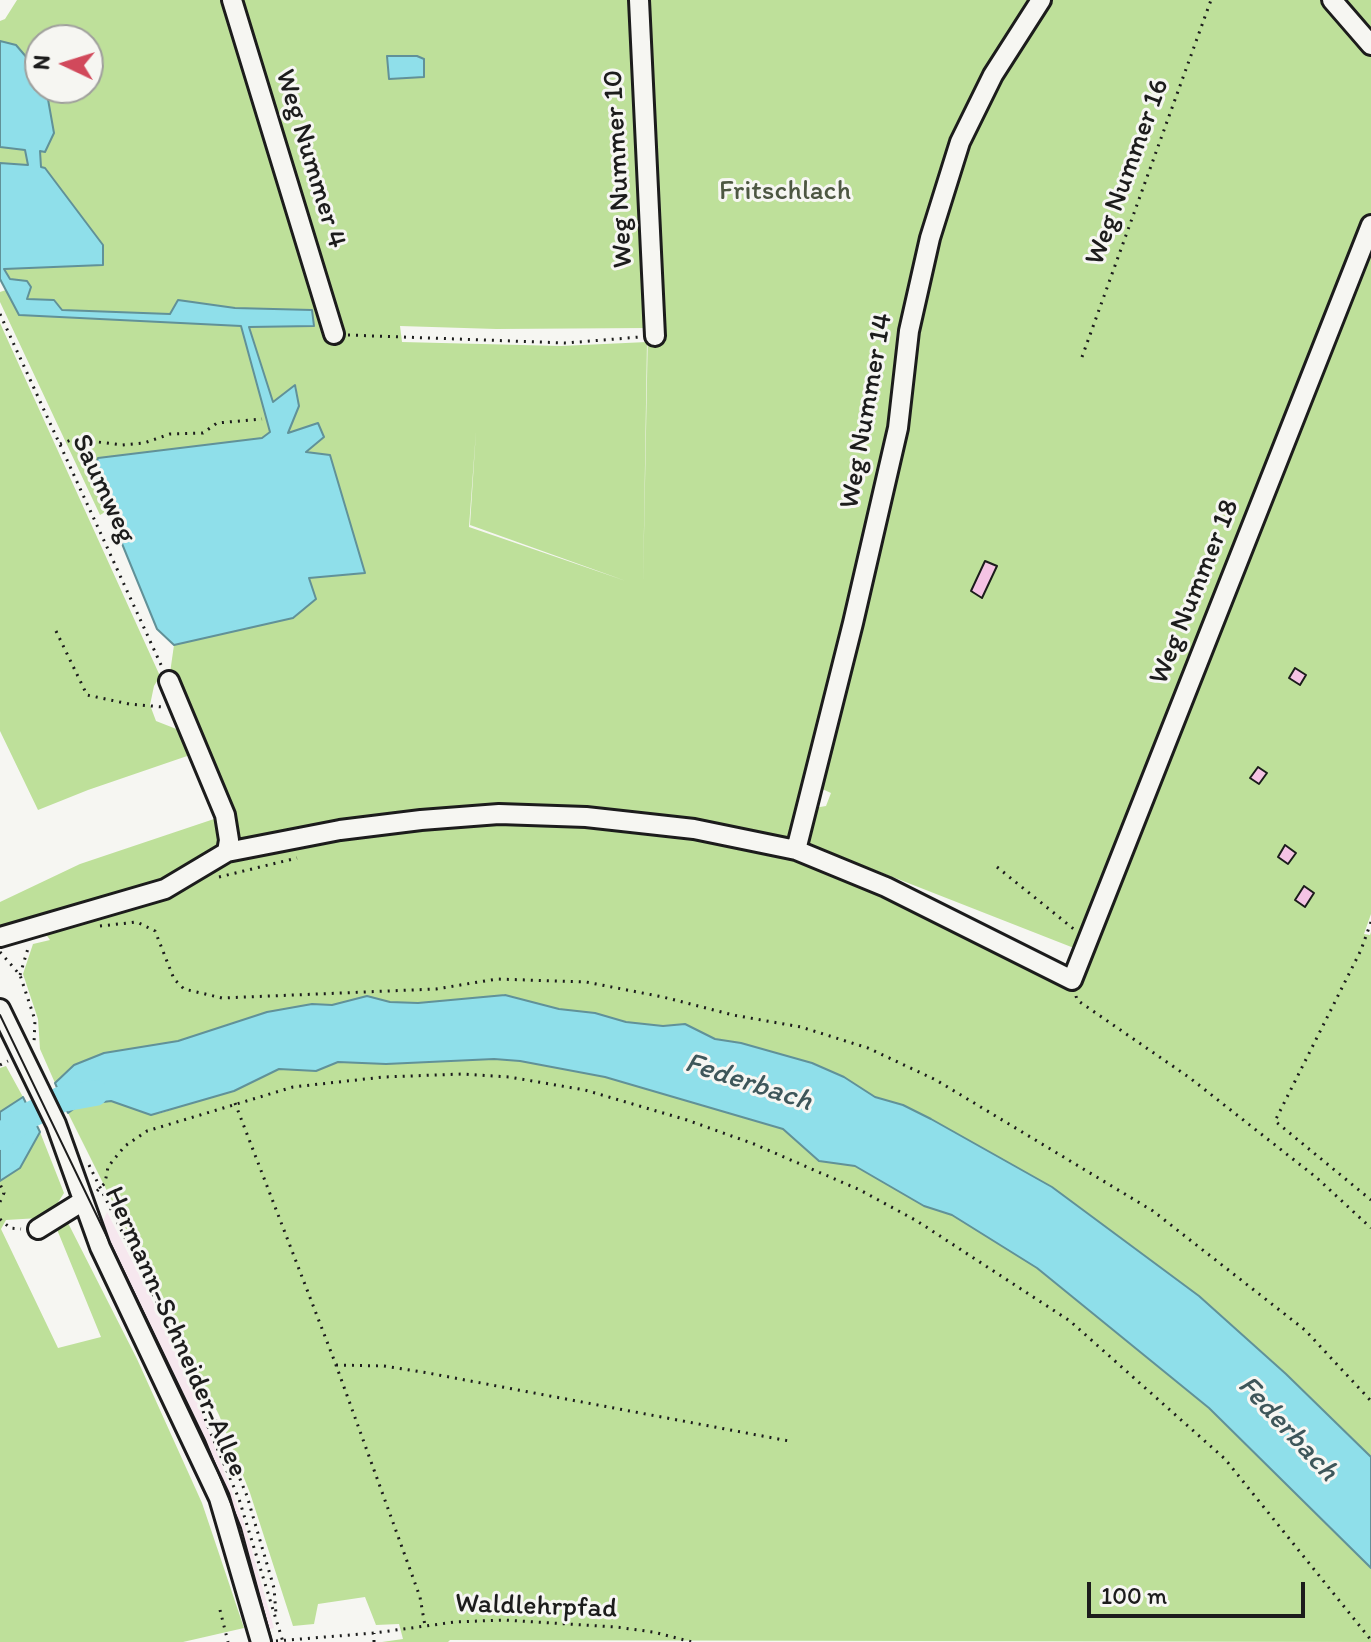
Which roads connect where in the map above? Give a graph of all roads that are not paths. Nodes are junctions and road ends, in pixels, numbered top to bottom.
1 (232, 0) edge
2 (639, 0) edge
3 (1041, 0) edge
4 (1332, 0) edge
5 (1371, 45) edge
6 (1371, 225) edge
7 (334, 334) road end
8 (655, 336) road end
9 (169, 681) road end
10 (796, 850) junction
11 (227, 852) junction
12 (0, 937) edge
13 (0, 1009) edge
14 (83, 1201) junction
15 (38, 1229) road end
16 (261, 1642) edge

1 - 7 street, Weg Nummer 4
2 - 8 street, Weg Nummer 10
3 - 10 street, Weg Nummer 14
4 - 5 street
6 - 10 street, Weg Nummer 18
9 - 11 street
10 - 11 street
11 - 12 street
13 - 14 street, Hermann-Schneider-Allee
14 - 15 street
14 - 16 street, Hermann-Schneider-Allee

